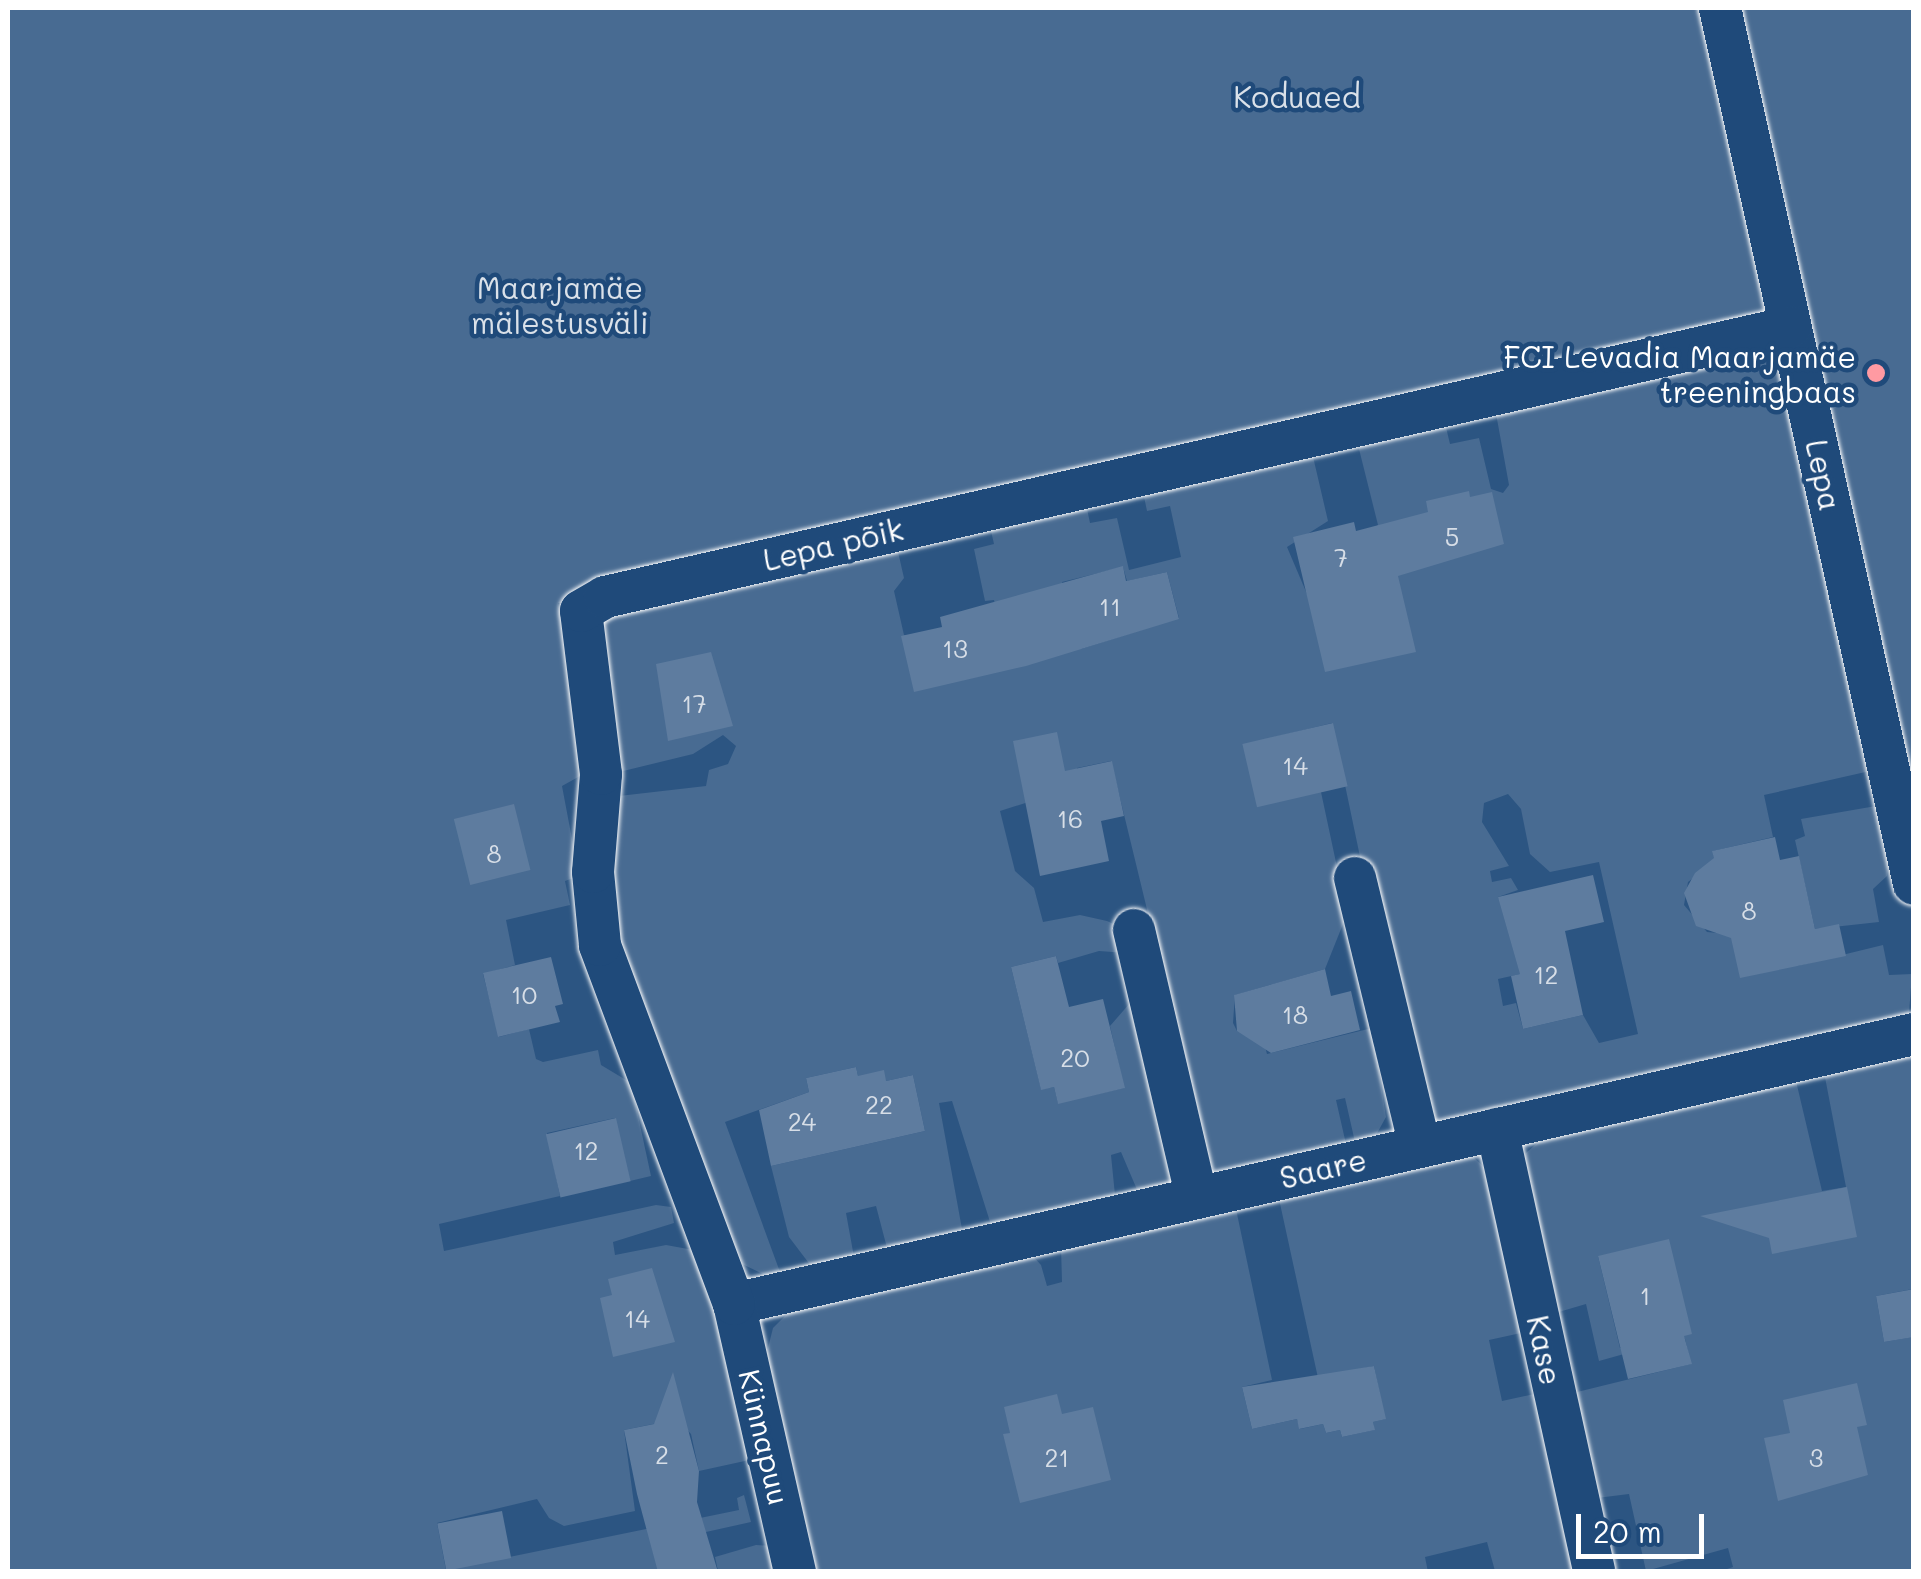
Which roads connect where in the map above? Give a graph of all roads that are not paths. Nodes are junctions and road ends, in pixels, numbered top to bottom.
1 (1720, 8) edge
2 (1791, 326) junction
3 (1355, 878) dead end
4 (1914, 884) edge
5 (1134, 930) dead end
6 (1914, 1034) edge
7 (1497, 1129) junction
8 (1420, 1146) junction
9 (1197, 1198) junction
10 (734, 1304) junction
11 (795, 1572) edge
12 (1594, 1572) edge

1 - 2 street, Lepa
2 - 4 street, Lepa
2 - 10 street, Lepa põik
3 - 8 street
5 - 9 street
6 - 7 street, Saare
7 - 8 street, Saare
7 - 12 street, Kase
8 - 9 street, Saare
9 - 10 street, Saare
10 - 11 street, Künnapuu

